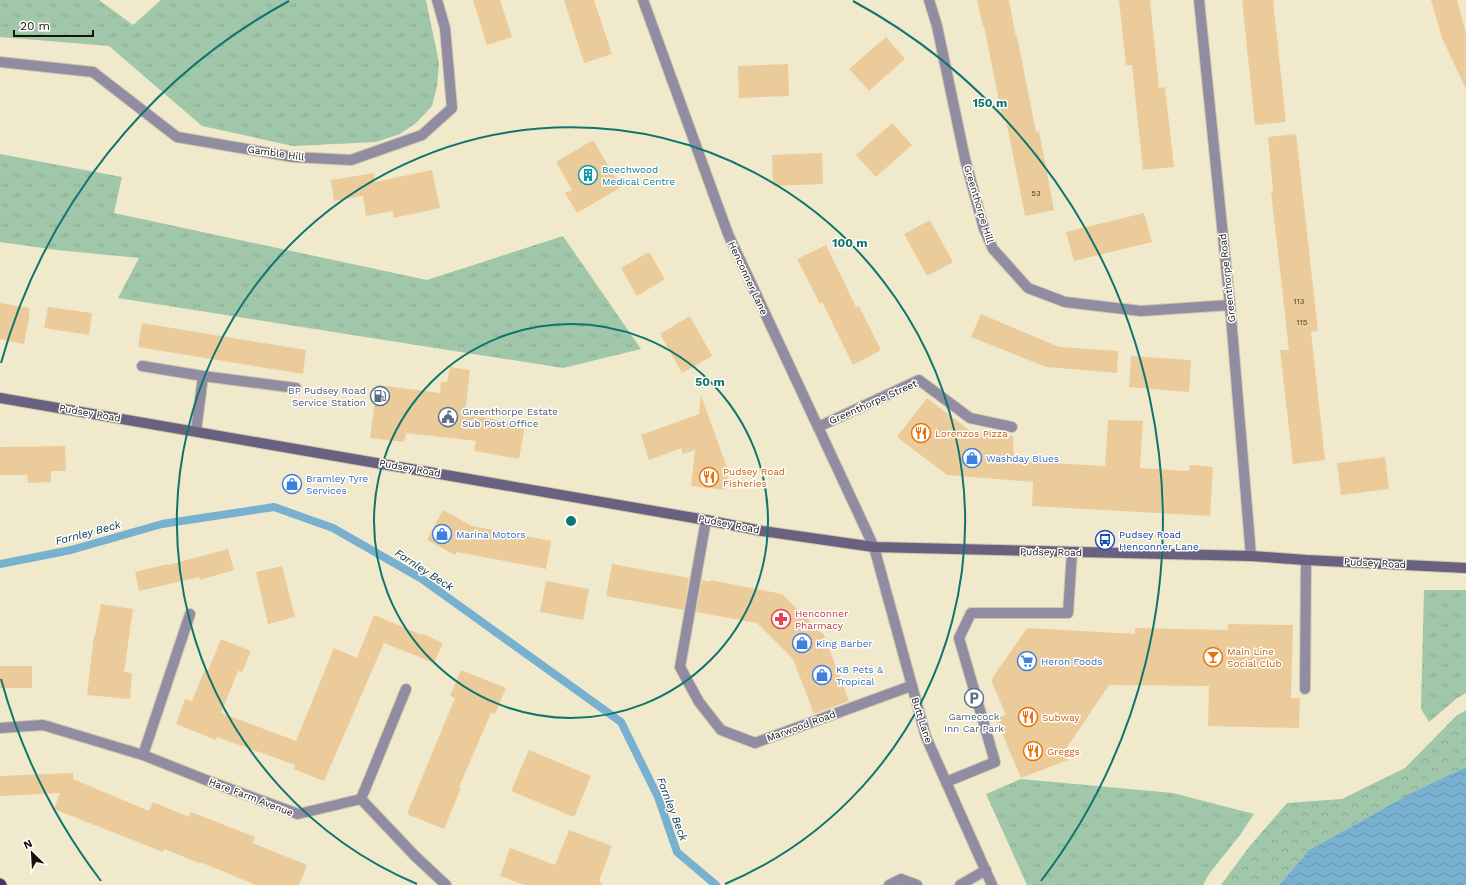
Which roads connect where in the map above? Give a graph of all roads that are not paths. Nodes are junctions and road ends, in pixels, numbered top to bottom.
1 (437, 0) edge
2 (643, 0) edge
3 (929, 0) edge
4 (1200, 0) edge
5 (0, 62) edge
6 (1230, 305) junction
7 (142, 366) dead end
8 (203, 376) junction
9 (296, 388) dead end
10 (0, 398) edge
11 (818, 427) junction
12 (1012, 428) dead end
13 (196, 431) junction
14 (706, 520) junction
15 (874, 547) junction
16 (1072, 552) junction
17 (1251, 556) junction
18 (1306, 560) junction
19 (1466, 568) edge
20 (190, 614) dead end
21 (911, 686) junction
22 (406, 689) dead end
23 (1305, 689) dead end
24 (0, 728) edge
25 (143, 755) junction
26 (946, 782) junction
27 (361, 799) junction
28 (986, 870) junction
29 (446, 885) edge
30 (889, 885) edge
31 (917, 885) edge
32 (960, 885) edge
33 (992, 885) edge

1 - 5 street, Gamble Hill
2 - 11 street, Henconner Lane
3 - 6 street, Greenthorpe Hill
4 - 6 street, Greenthorpe Road
6 - 17 street, Greenthorpe Road
7 - 8 street
8 - 9 street
8 - 13 street
10 - 13 main road, Pudsey Road
11 - 12 street, Greenthorpe Street
11 - 15 street, Henconner Lane
13 - 14 main road, Pudsey Road
14 - 15 main road, Pudsey Road
14 - 21 street, Marwood Road
15 - 16 main road, Pudsey Road
15 - 21 street, Butt Lane
16 - 17 main road, Pudsey Road
16 - 26 street
17 - 18 main road, Pudsey Road
18 - 19 main road, Pudsey Road
18 - 23 street
20 - 25 street
21 - 26 street, Butt Lane
22 - 27 street
24 - 25 street, Hare Farm Avenue
25 - 27 street, Hare Farm Avenue
26 - 28 street, Butt Lane
27 - 29 street
28 - 32 street
28 - 33 street, Butt Lane
30 - 31 street

